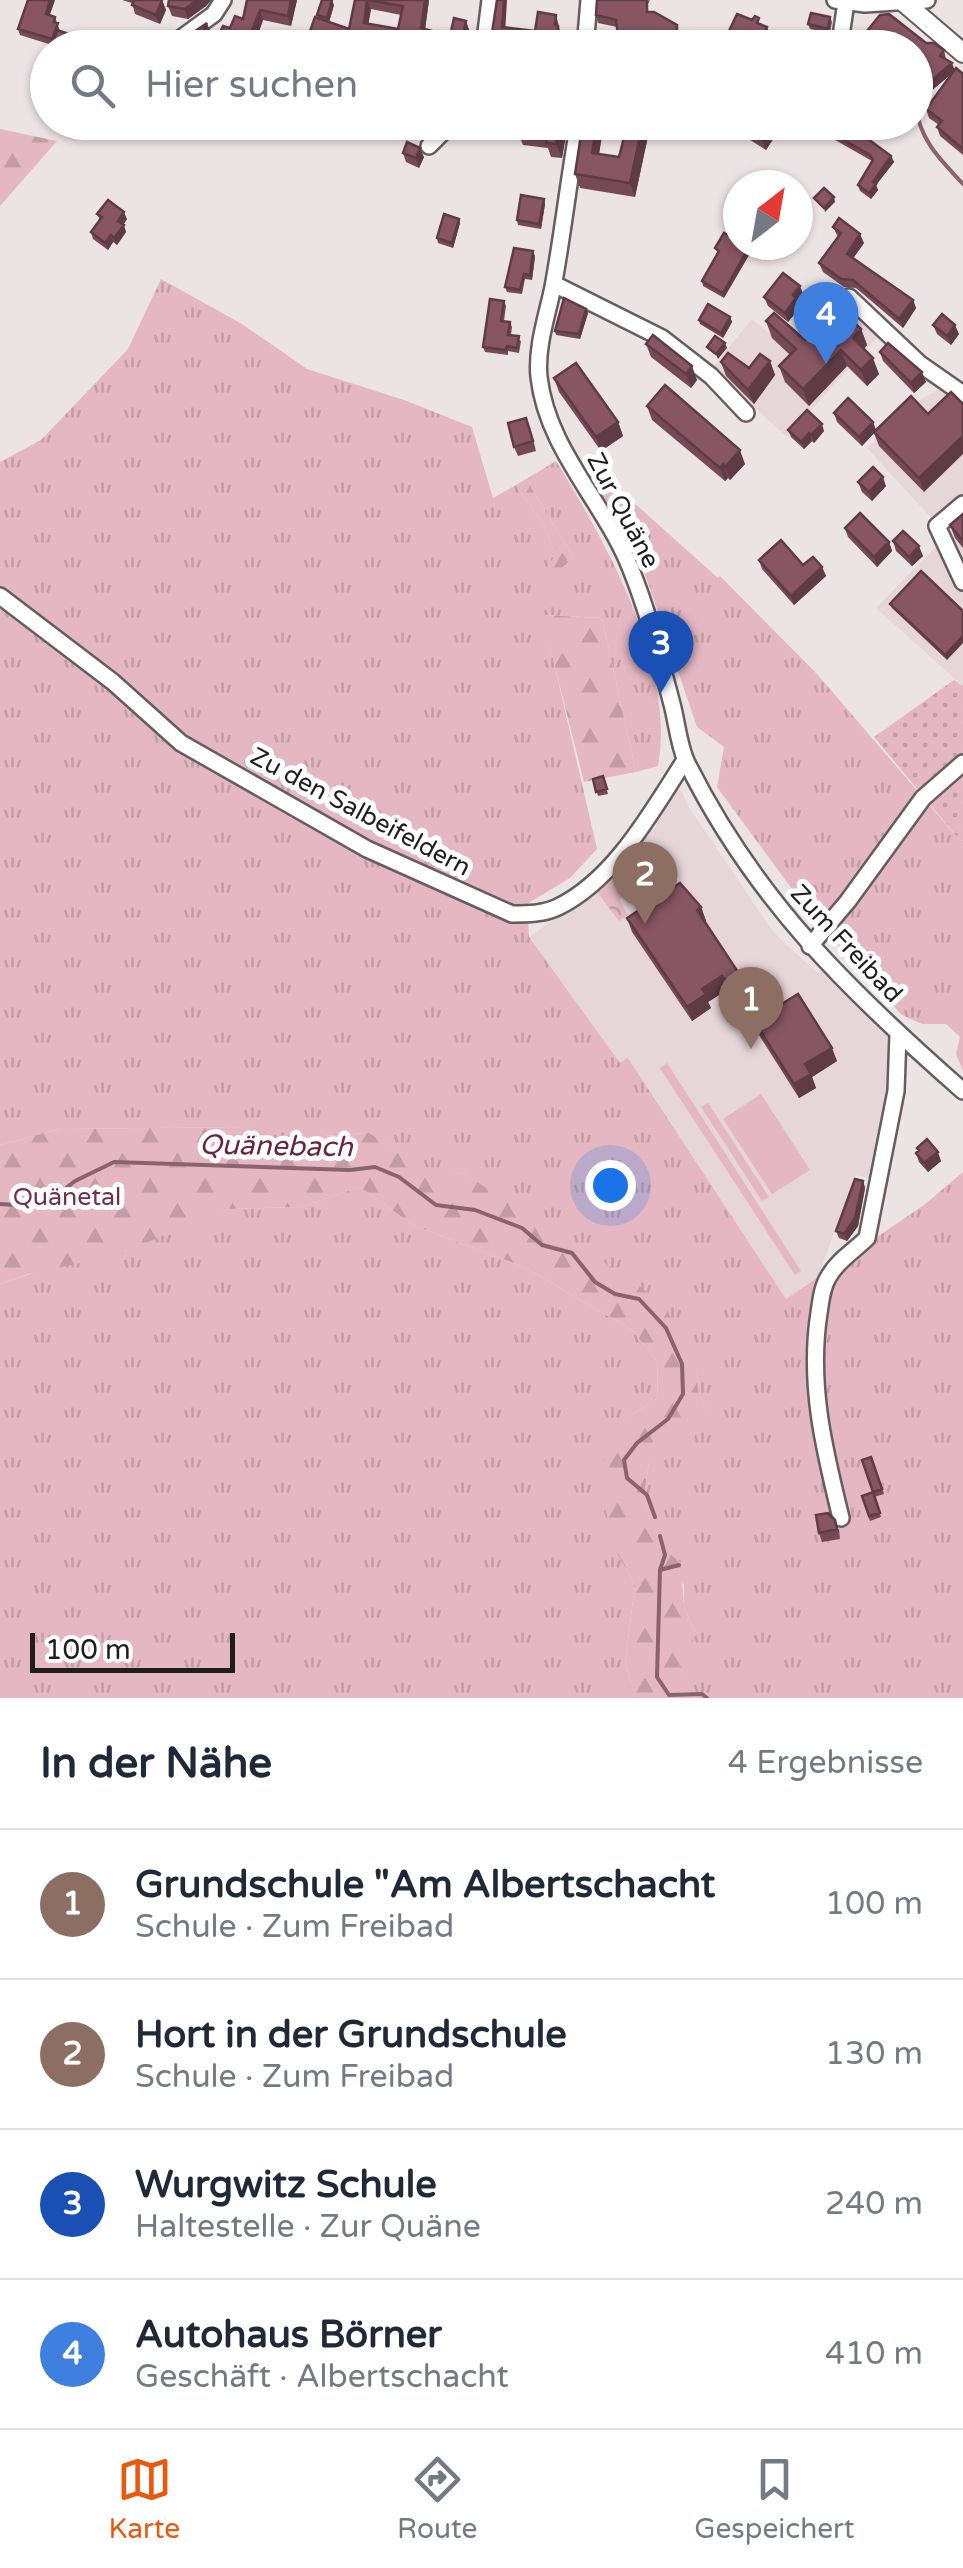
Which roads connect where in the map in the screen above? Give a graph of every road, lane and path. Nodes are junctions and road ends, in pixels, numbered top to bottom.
1 (223, 0) edge
2 (490, 0) edge
3 (590, 0) edge
4 (927, 0) edge
5 (840, 1) edge
6 (902, 2) edge
7 (192, 30) edge
8 (486, 30) edge
9 (587, 30) edge
10 (841, 30) edge
11 (963, 53) edge
12 (435, 140) edge
13 (576, 140) edge
14 (429, 146) dead end
15 (554, 284) junction
16 (849, 297) dead end
17 (963, 394) edge
18 (746, 413) dead end
19 (963, 504) edge
20 (963, 582) edge
21 (0, 596) edge
22 (685, 760) junction
23 (963, 763) edge
24 (810, 946) junction
25 (898, 1034) junction
26 (963, 1091) edge
27 (842, 1518) dead end

1 - 7 street
2 - 8 street
3 - 9 street
4 - 6 street
5 - 6 street
5 - 10 street
6 - 11 main road
12 - 14 street
13 - 15 street, Zur Quäne
15 - 18 street
15 - 22 street, Zur Quäne
16 - 17 street
19 - 20 street
21 - 22 street, Zu den Salbeifeldern
22 - 24 street, Zum Freibad
23 - 24 street
24 - 25 street, Zum Freibad
25 - 26 street, Zum Freibad
25 - 27 street

